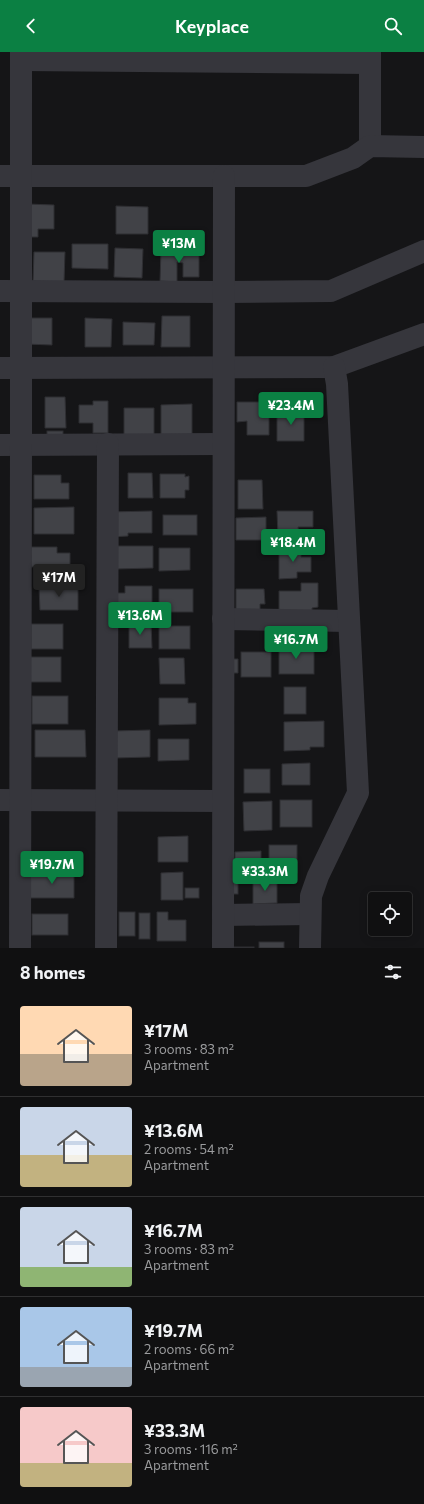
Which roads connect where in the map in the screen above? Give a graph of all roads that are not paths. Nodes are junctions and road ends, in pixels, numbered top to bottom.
1 (21, 56) edge
2 (370, 57) edge
3 (370, 146) junction
4 (424, 146) edge
5 (0, 176) edge
6 (21, 176) junction
7 (224, 176) junction
8 (424, 251) edge
9 (10, 291) edge
10 (224, 292) junction
11 (424, 334) edge
12 (224, 367) junction
13 (334, 367) junction
14 (10, 368) edge
15 (0, 444) edge
16 (21, 444) junction
17 (108, 444) junction
18 (224, 444) junction
19 (224, 619) junction
20 (349, 620) junction
21 (10, 800) edge
22 (107, 801) junction
23 (223, 801) junction
24 (310, 914) junction
25 (223, 915) junction
26 (20, 948) edge
27 (106, 948) edge
28 (223, 948) edge
29 (310, 948) edge

1 - 2 street
1 - 6 street
2 - 3 street
3 - 4 street
3 - 7 street
5 - 6 street
6 - 7 street
6 - 9 street
7 - 10 street
8 - 10 street
9 - 10 street
9 - 14 street
10 - 12 street
11 - 13 street
12 - 13 street
12 - 14 street
12 - 18 street
13 - 20 street
14 - 16 street
15 - 16 street
16 - 17 street
16 - 21 street
17 - 18 street
17 - 22 street
18 - 19 street
19 - 20 street
19 - 23 street
20 - 24 street
21 - 22 street
21 - 26 street
22 - 23 street
22 - 27 street
23 - 25 street
24 - 25 street
24 - 29 street
25 - 28 street

